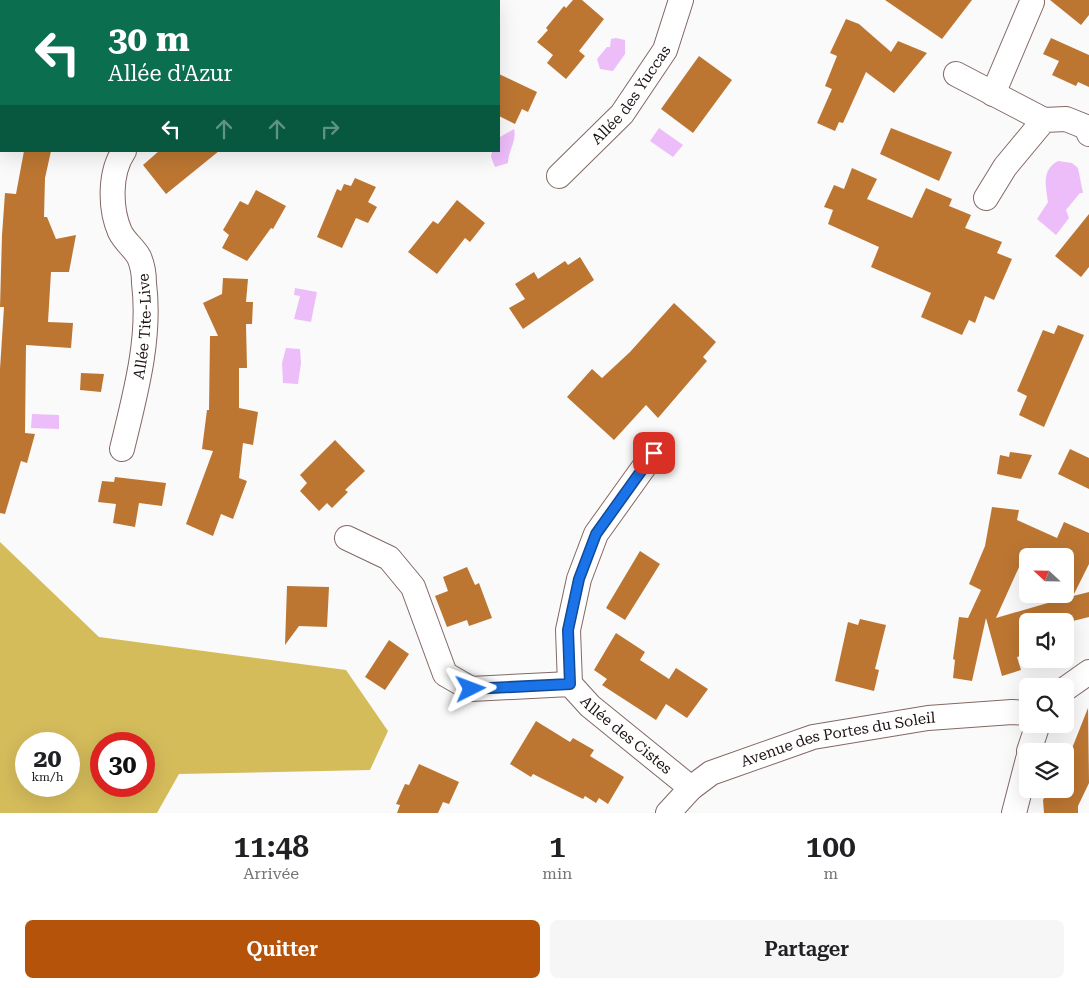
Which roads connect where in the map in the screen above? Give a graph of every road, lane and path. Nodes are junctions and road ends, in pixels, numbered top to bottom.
1 (681, 0) edge
2 (1032, 2) dead end
3 (956, 74) dead end
4 (994, 94) junction
5 (1044, 120) junction
6 (1088, 128) edge
7 (123, 152) edge
8 (559, 176) dead end
9 (986, 198) dead end
10 (122, 449) dead end
11 (654, 453) dead end
12 (347, 538) dead end
13 (1089, 672) edge
14 (1074, 683) edge
15 (570, 684) junction
16 (1019, 713) edge
17 (691, 788) junction
18 (1019, 794) edge
19 (668, 813) edge
20 (1014, 813) edge

1 - 8 street, Allée des Yuccas
2 - 4 street
3 - 4 street
4 - 5 street
5 - 6 street
5 - 9 street
7 - 10 street, Allée Tite-Live
11 - 15 street
12 - 15 street, Allée des Cistes
13 - 14 street
15 - 17 street, Allée des Cistes
16 - 17 street, Avenue des Portes du Soleil
17 - 19 street, Avenue des Portes du Soleil
18 - 20 street

